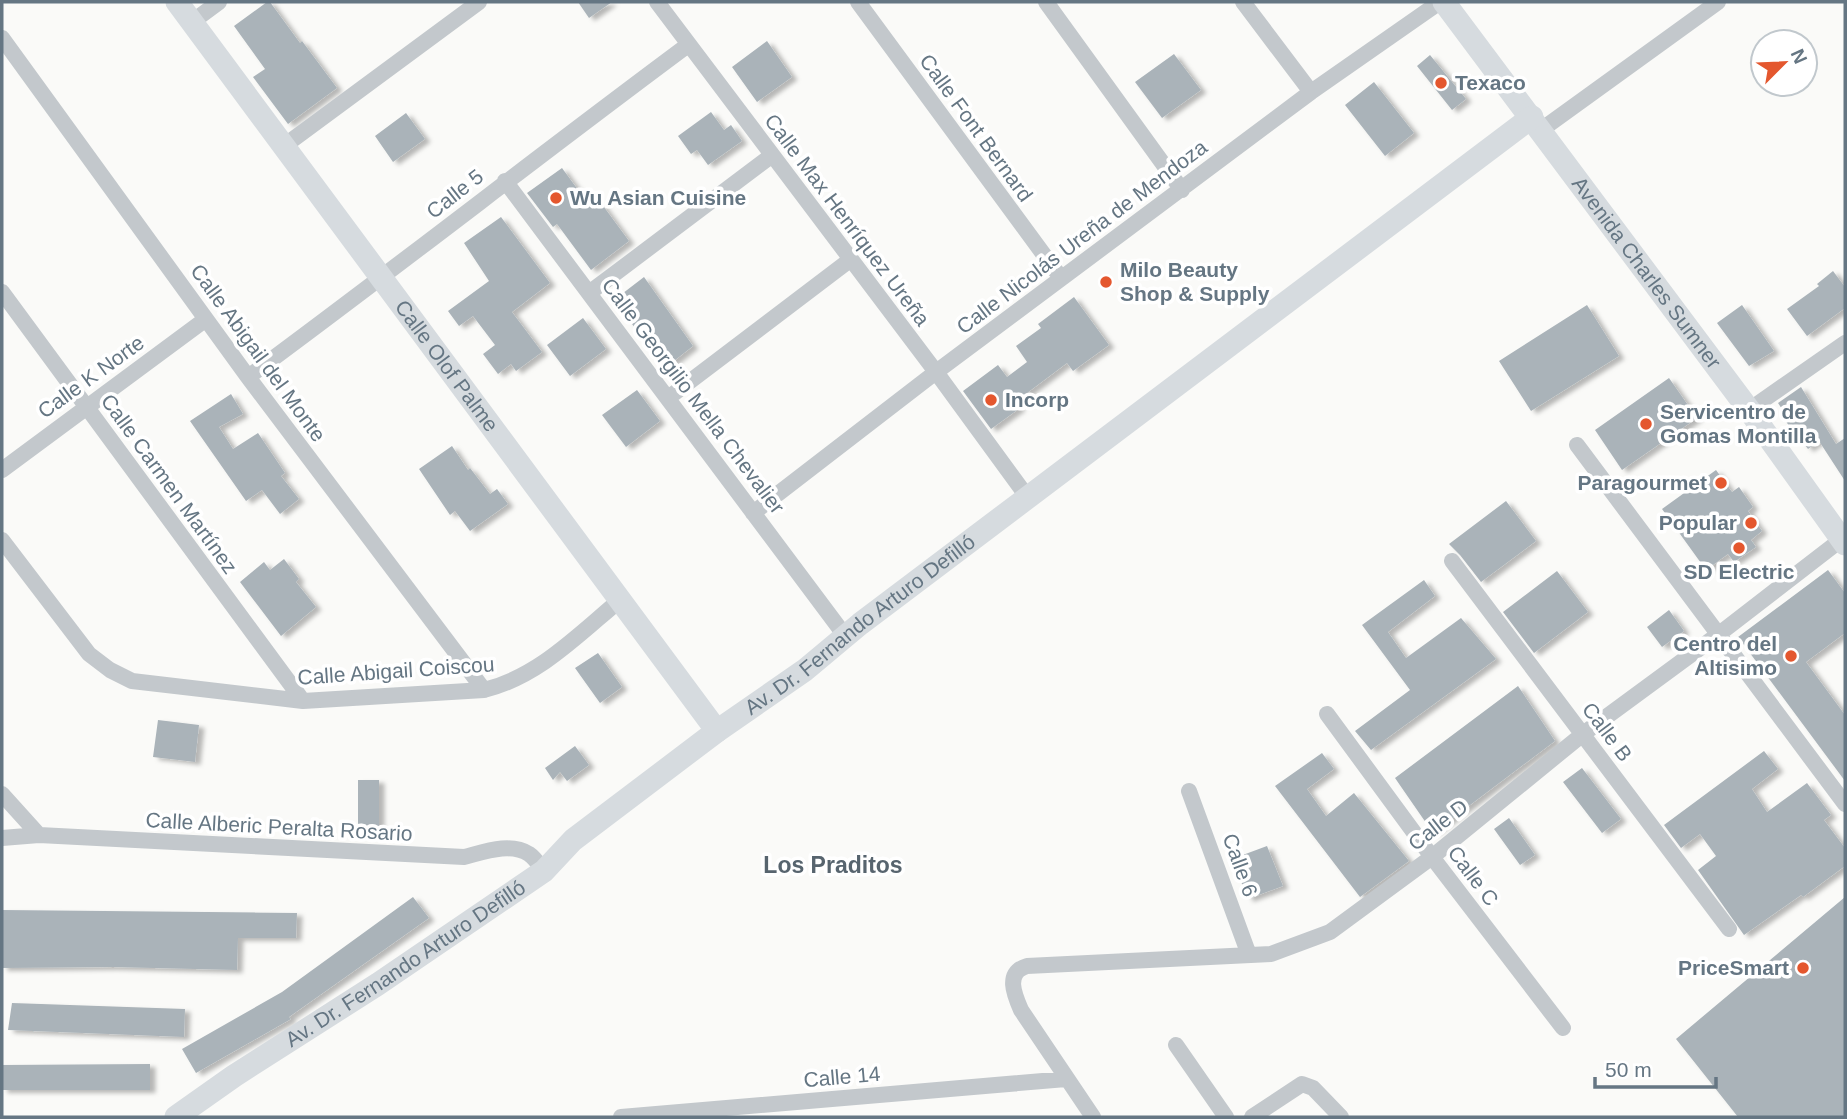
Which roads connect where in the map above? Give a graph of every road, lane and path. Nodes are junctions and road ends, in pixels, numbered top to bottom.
1 (177, 2) edge
2 (219, 2) edge
3 (479, 2) edge
4 (657, 2) edge
5 (858, 2) edge
6 (1046, 2) edge
7 (1243, 2) edge
8 (1442, 2) edge
9 (1718, 2) edge
10 (191, 22) junction
11 (2, 38) edge
12 (688, 45) junction
13 (1311, 92) junction
14 (1536, 124) junction
15 (284, 146) junction
16 (771, 156) junction
17 (505, 181) junction
18 (1182, 190) junction
19 (850, 260) junction
20 (1061, 278) junction
21 (380, 279) junction
22 (2, 292) edge
23 (589, 293) junction
24 (206, 318) junction
25 (1845, 343) edge
26 (936, 372) junction
27 (248, 377) junction
28 (668, 398) junction
29 (86, 407) junction
30 (1749, 410) junction
31 (1577, 444) dead end
32 (2, 470) edge
33 (1028, 498) junction
34 (753, 513) junction
35 (2, 540) edge
36 (1843, 541) edge
37 (1452, 561) dead end
38 (620, 600) junction
39 (1719, 634) junction
40 (846, 637) junction
41 (484, 690) junction
42 (303, 701) junction
43 (1327, 714) dead end
44 (717, 731) junction
45 (1583, 734) junction
46 (1189, 791) dead end
47 (2, 794) edge
48 (1845, 804) edge
49 (39, 835) junction
50 (2, 838) edge
51 (1432, 857) junction
52 (544, 871) junction
53 (1729, 929) dead end
54 (1249, 955) junction
55 (1563, 1028) dead end
56 (1176, 1045) dead end
57 (1066, 1079) junction
58 (176, 1117) edge
59 (621, 1117) edge
60 (1093, 1117) edge
61 (1226, 1117) edge
62 (1252, 1117) edge
63 (1341, 1117) edge

1 - 10 street, Calle Olof Palme
2 - 10 street
3 - 15 street
4 - 12 street, Calle Max Henríquez Ureña
5 - 20 street, Calle Font Bernard
6 - 18 street
7 - 13 street
8 - 13 street, Calle Nicolás Ureña de Mendoza
8 - 14 street, Avenida Charles Sumner
9 - 14 street, Av. Dr. Fernando Arturo Defilló
10 - 15 street, Calle Olof Palme
11 - 24 street, Calle Abigail del Monte
12 - 16 street, Calle Max Henríquez Ureña
12 - 17 street, Calle 5
13 - 18 street, Calle Nicolás Ureña de Mendoza
14 - 30 street, Avenida Charles Sumner
14 - 33 street, Av. Dr. Fernando Arturo Defilló
15 - 21 street, Calle Olof Palme
16 - 19 street, Calle Max Henríquez Ureña
16 - 23 street
17 - 21 street, Calle 5
17 - 23 street, Calle Georgilio Mella Chevalier
18 - 20 street, Calle Nicolás Ureña de Mendoza
19 - 26 street, Calle Max Henríquez Ureña
19 - 28 street
20 - 26 street, Calle Nicolás Ureña de Mendoza
21 - 27 street, Calle 5
21 - 38 street, Calle Olof Palme
22 - 29 street, Calle Carmen Martínez
23 - 28 street, Calle Georgilio Mella Chevalier
24 - 27 street, Calle Abigail del Monte
24 - 29 street, Calle K Norte
25 - 30 street
26 - 33 street, Calle Max Henríquez Ureña
26 - 34 street, Calle Nicolás Ureña de Mendoza
27 - 41 street, Calle Abigail del Monte
28 - 34 street, Calle Georgilio Mella Chevalier
29 - 32 street, Calle K Norte
29 - 42 street, Calle Carmen Martínez
30 - 36 street, Avenida Charles Sumner
31 - 39 street
33 - 40 street, Av. Dr. Fernando Arturo Defilló
34 - 40 street, Calle Georgilio Mella Chevalier
35 - 42 street, Calle Abigail Coiscou
36 - 39 street, Calle D
37 - 45 street, Calle B
38 - 41 street, Calle Abigail Coiscou
38 - 44 street, Calle Olof Palme
39 - 45 street, Calle D
39 - 48 street
40 - 44 street, Av. Dr. Fernando Arturo Defilló
41 - 42 street, Calle Abigail Coiscou
43 - 51 street, Calle C
44 - 52 street, Av. Dr. Fernando Arturo Defilló
45 - 51 street, Calle D
45 - 53 street, Calle B
46 - 54 street, Calle 6
47 - 49 street
49 - 50 street, Calle Alberic Peralta Rosario
49 - 52 street, Calle Alberic Peralta Rosario
51 - 54 street, Calle D
51 - 55 street, Calle C
52 - 58 street, Av. Dr. Fernando Arturo Defilló
54 - 57 street, Calle D
56 - 61 street
57 - 59 street, Calle 14
57 - 60 street
62 - 63 street

